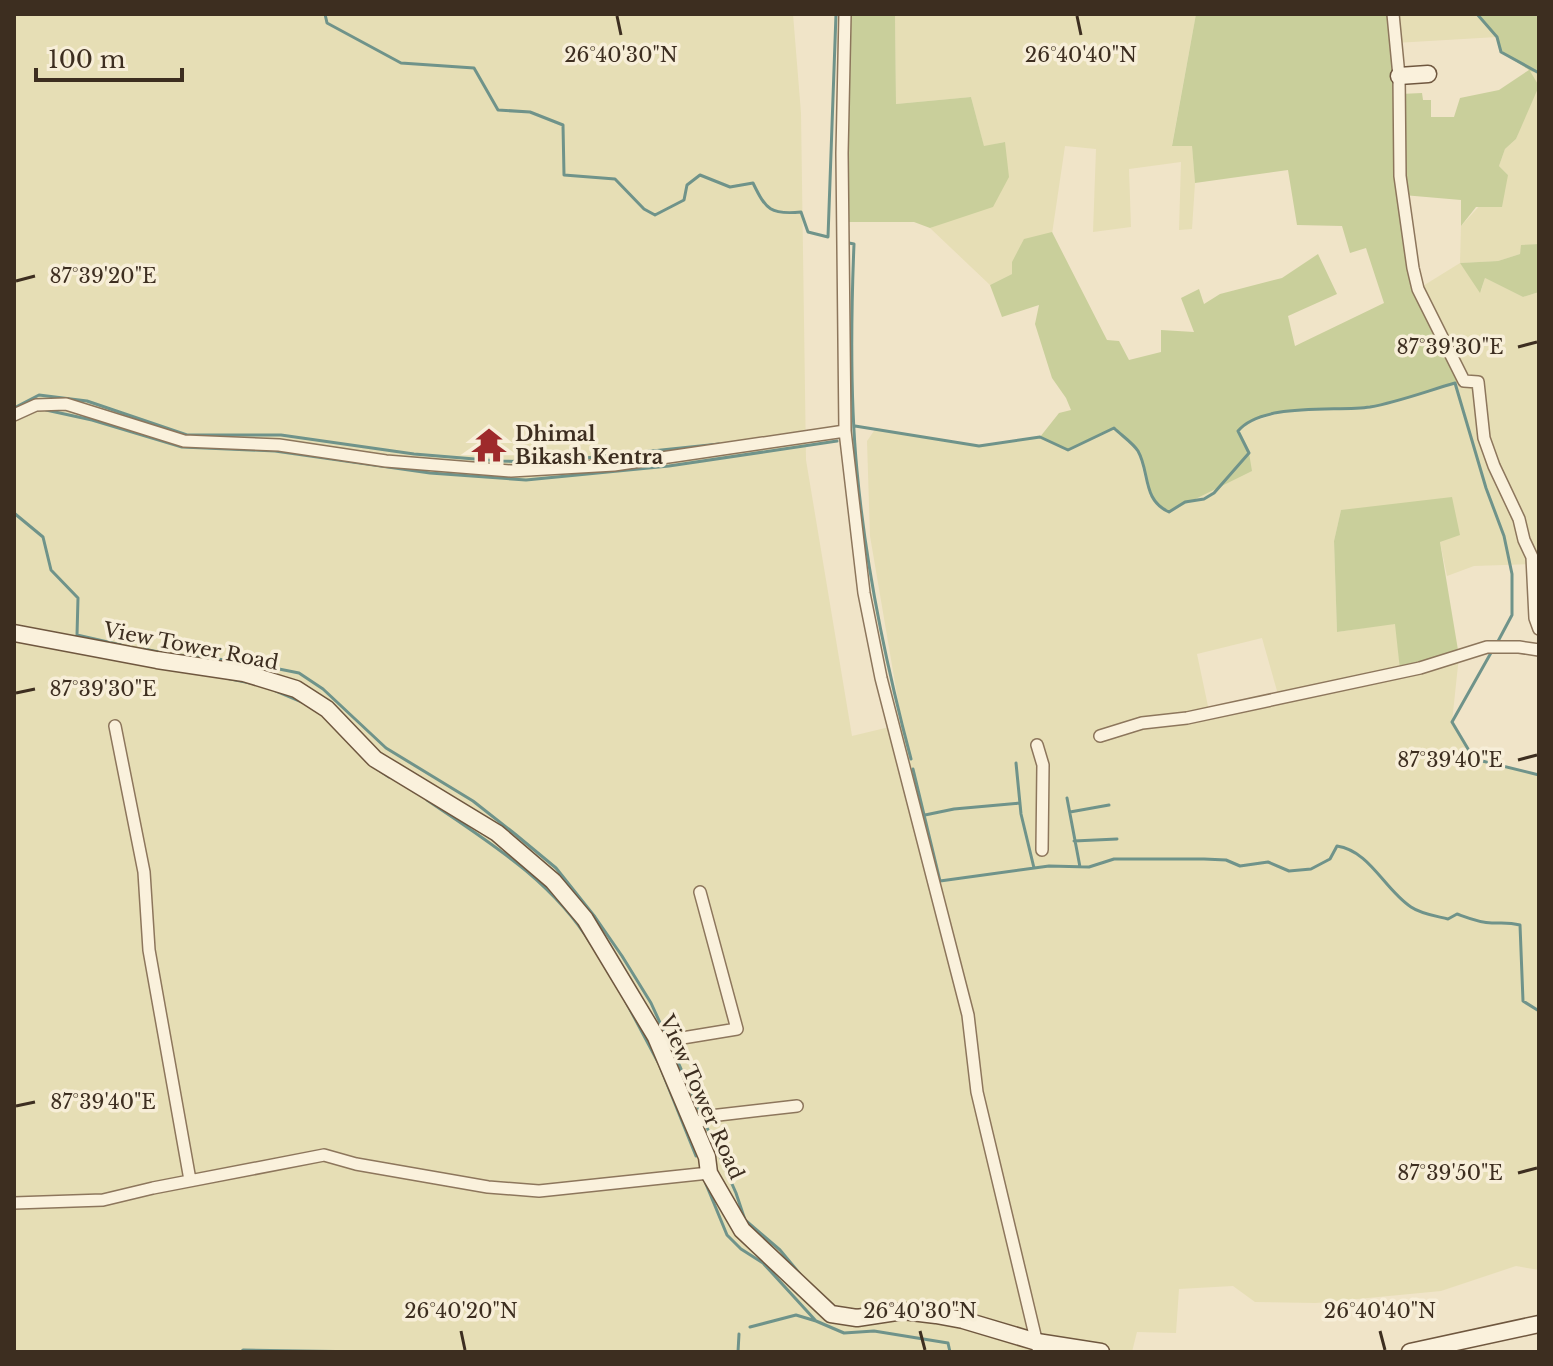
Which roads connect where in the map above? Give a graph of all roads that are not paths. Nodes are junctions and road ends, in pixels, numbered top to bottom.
1 (845, 14) edge
2 (1393, 14) edge
3 (1428, 74) dead end
4 (1399, 76) junction
5 (14, 415) edge
6 (845, 431) junction
7 (1539, 629) edge
8 (14, 633) edge
9 (1539, 650) edge
10 (115, 726) dead end
11 (1100, 736) dead end
12 (1037, 745) dead end
13 (1042, 850) dead end
14 (700, 892) dead end
15 (658, 1042) junction
16 (797, 1106) dead end
17 (693, 1125) junction
18 (709, 1173) junction
19 (190, 1180) junction
20 (14, 1203) edge
21 (1539, 1324) edge
22 (1038, 1347) edge
23 (1101, 1352) edge
24 (1410, 1352) edge

1 - 6 street
2 - 4 street
3 - 4 street
4 - 7 street
5 - 6 street
6 - 22 street
8 - 15 street, View Tower Road
9 - 11 street
10 - 19 street
12 - 13 street
14 - 15 street
15 - 17 street, View Tower Road
16 - 17 street
17 - 18 street, View Tower Road
18 - 19 street
18 - 22 street, View Tower Road
19 - 20 street
21 - 24 street
22 - 23 street, View Tower Road

